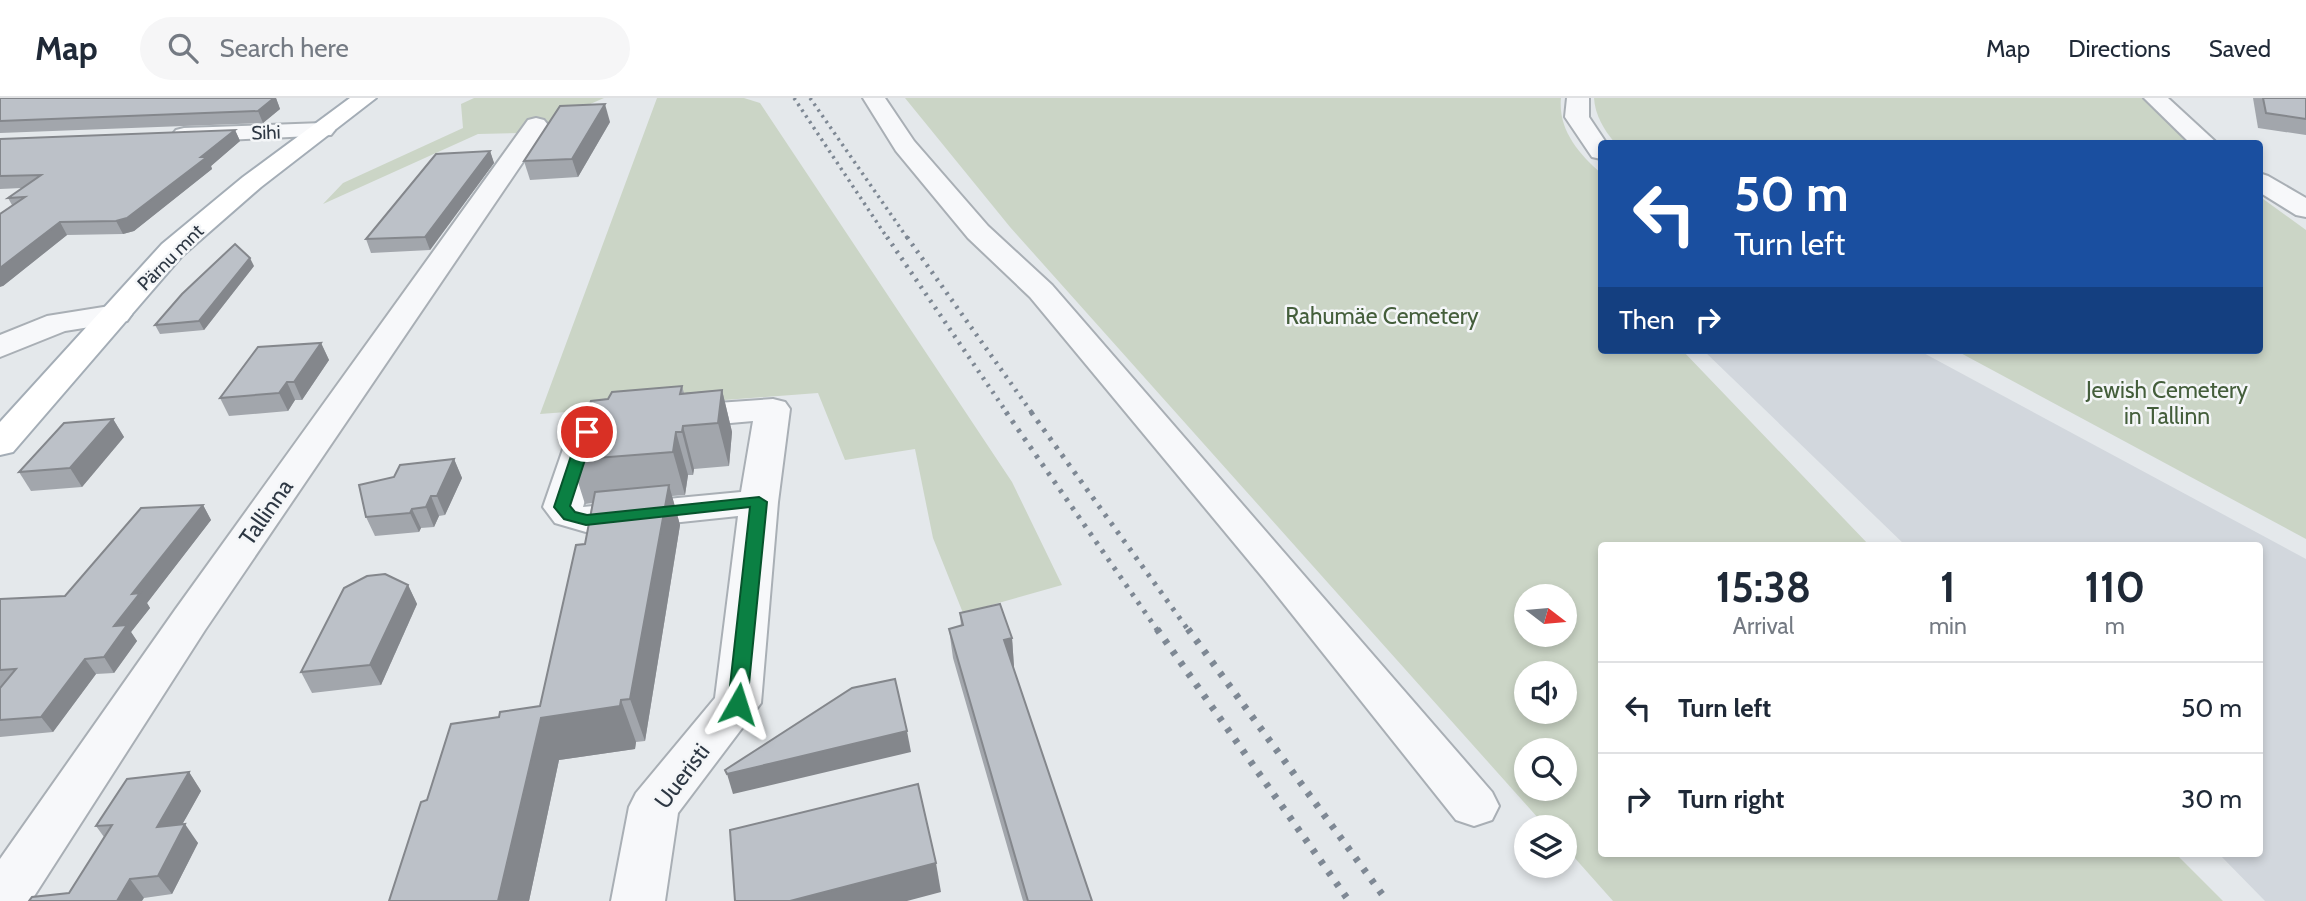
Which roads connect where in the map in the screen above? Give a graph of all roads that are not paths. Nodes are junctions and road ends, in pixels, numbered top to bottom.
1 (365, 98) edge
2 (874, 98) edge
3 (1578, 98) edge
4 (2155, 98) edge
5 (536, 125) dead end
6 (323, 130) junction
7 (163, 136) edge
8 (2202, 140) edge
9 (1598, 148) edge
10 (2263, 183) edge
11 (2306, 209) edge
12 (116, 313) junction
13 (0, 347) edge
14 (0, 444) edge
15 (759, 502) junction
16 (1474, 806) dead end
17 (1, 901) edge
18 (638, 901) edge

1 - 6 main road, Pärnu mnt
2 - 16 street
3 - 9 street
4 - 8 street
5 - 17 street, Tallinna
6 - 7 street, Sihi
6 - 12 main road, Pärnu mnt
10 - 11 street
12 - 13 street
12 - 14 main road, Pärnu mnt
15 - 15 street, Uueristi
15 - 18 street, Uueristi

